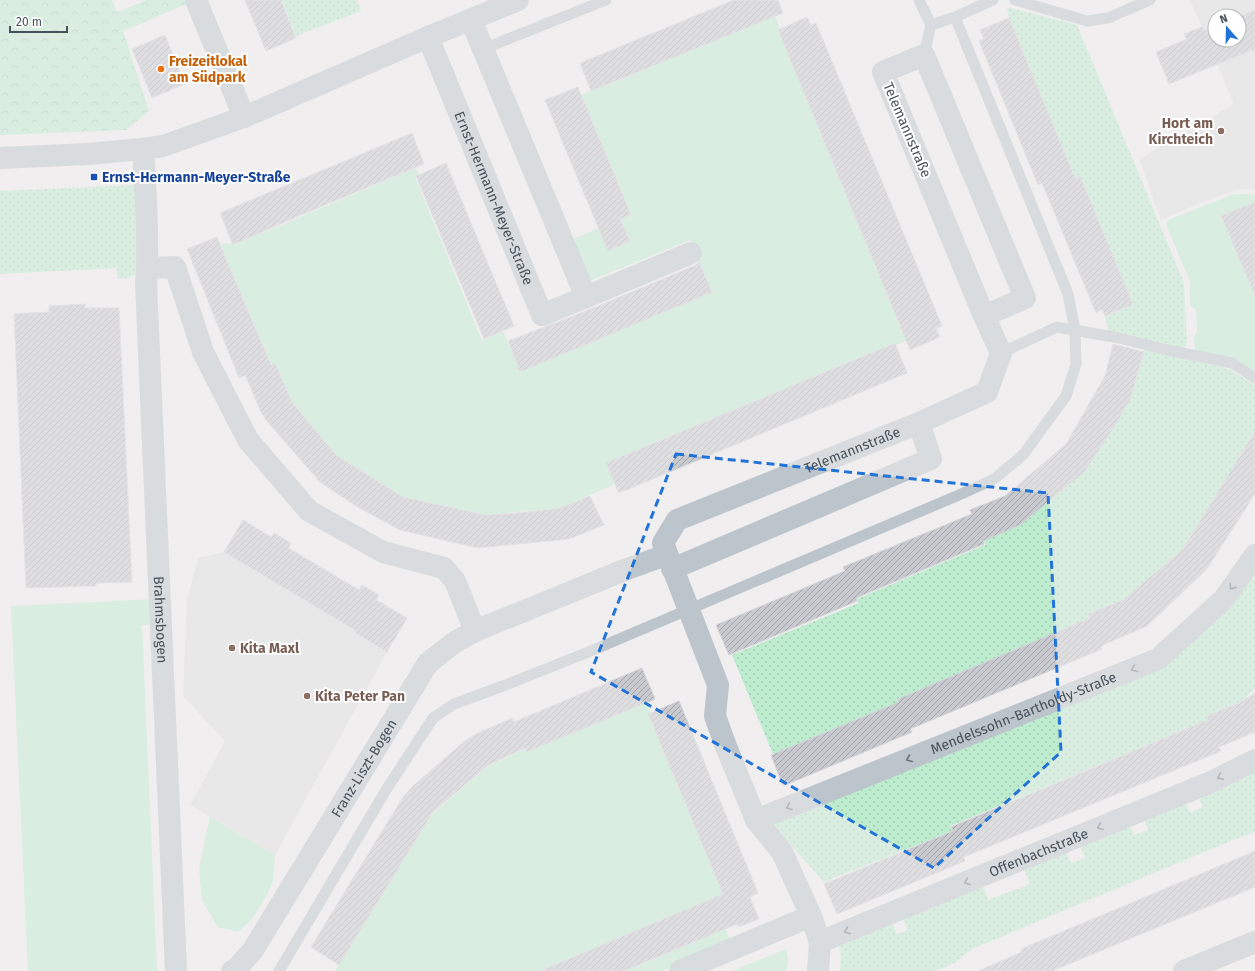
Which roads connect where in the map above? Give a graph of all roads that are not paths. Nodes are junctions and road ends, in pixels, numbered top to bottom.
1 (196, 0) edge
2 (518, 0) edge
3 (606, 0) edge
4 (919, 0) edge
5 (993, 0) edge
6 (1015, 0) edge
7 (1150, 0) edge
8 (955, 17) junction
9 (471, 20) junction
10 (931, 25) junction
11 (428, 37) junction
12 (483, 49) junction
13 (924, 55) junction
14 (244, 117) junction
15 (143, 149) junction
16 (0, 158) edge
17 (691, 253) dead end
18 (148, 268) junction
19 (586, 297) junction
20 (984, 316) junction
21 (1075, 330) junction
22 (1001, 353) junction
23 (1255, 378) edge
24 (919, 423) junction
25 (1255, 555) edge
26 (669, 562) junction
27 (688, 609) junction
28 (475, 631) junction
29 (1255, 760) edge
30 (756, 820) junction
31 (810, 916) junction
32 (820, 942) junction
33 (1255, 942) edge
34 (235, 970) edge
35 (176, 971) edge
36 (280, 971) edge
37 (680, 971) edge
38 (818, 971) edge
39 (1184, 971) edge

1 - 14 street
2 - 9 street
3 - 12 lane
4 - 10 lane
5 - 8 lane
6 - 7 lane
8 - 10 lane
8 - 21 lane
9 - 11 street
9 - 12 street
10 - 13 lane
11 - 14 street
11 - 19 street, Ernst-Hermann-Meyer-Straße
12 - 19 street
13 - 20 street
13 - 20 street, Telemannstraße
14 - 15 street
15 - 16 street
15 - 18 street, Brahmsbogen
17 - 19 street, Ernst-Hermann-Meyer-Straße
18 - 28 street
18 - 35 street, Brahmsbogen
20 - 22 street, Telemannstraße
21 - 22 lane
21 - 23 lane
21 - 27 lane
22 - 24 street, Telemannstraße
24 - 26 street, Telemannstraße
24 - 26 street, Franz-Liszt-Bogen
25 -> 30 street, Mendelssohn-Bartholdy-Straße
26 - 27 street
26 - 28 street, Franz-Liszt-Bogen
27 - 30 street
27 - 36 lane
28 - 34 street, Franz-Liszt-Bogen
29 -> 32 street, Offenbachstraße
30 - 31 street
31 - 32 street
31 - 37 street
32 - 38 street
33 - 39 street

